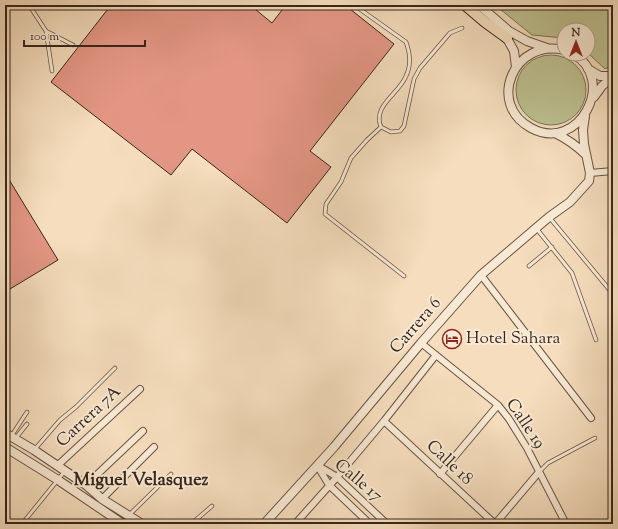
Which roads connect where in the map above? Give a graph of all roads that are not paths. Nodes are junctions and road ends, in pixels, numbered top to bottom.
1 (29, 5) edge
2 (354, 5) edge
3 (465, 5) edge
4 (479, 5) edge
5 (494, 17) junction
6 (462, 28) dead end
7 (46, 30) junction
8 (507, 38) junction
9 (72, 45) dead end
10 (547, 48) junction
11 (556, 49) edge
12 (582, 62) edge
13 (516, 67) junction
14 (588, 69) junction
15 (52, 71) dead end
16 (406, 77) junction
17 (613, 77) edge
18 (414, 79) junction
19 (593, 98) junction
20 (585, 116) junction
21 (382, 127) junction
22 (555, 133) junction
23 (587, 158) junction
24 (613, 171) edge
25 (590, 173) junction
26 (549, 217) junction
27 (536, 228) junction
28 (552, 247) junction
29 (529, 266) dead end
30 (481, 275) junction
31 (404, 276) dead end
32 (613, 294) edge
33 (596, 340) dead end
34 (420, 342) junction
35 (436, 356) junction
36 (115, 368) dead end
37 (140, 389) dead end
38 (498, 406) junction
39 (26, 412) dead end
40 (591, 418) dead end
41 (384, 421) junction
42 (27, 424) dead end
43 (143, 430) dead end
44 (11, 436) edge
45 (594, 438) dead end
46 (5, 447) edge
47 (154, 447) dead end
48 (34, 450) junction
49 (317, 465) junction
50 (57, 466) junction
51 (65, 471) junction
52 (539, 472) junction
53 (171, 474) dead end
54 (440, 474) junction
55 (337, 477) junction
56 (58, 480) junction
57 (86, 485) junction
58 (329, 485) junction
59 (102, 499) junction
60 (212, 506) dead end
61 (129, 515) junction
62 (22, 524) edge
63 (123, 524) edge
64 (142, 524) edge
65 (191, 524) edge
66 (264, 524) edge
67 (295, 524) edge
68 (370, 524) edge
69 (387, 524) edge
70 (495, 524) edge
71 (566, 524) edge

1 - 7 lane
2 - 16 lane
3 - 8 main road
4 - 5 street
5 - 8 street
5 - 10 street
6 - 18 lane
7 - 9 lane
7 - 15 lane
8 - 13 street
10 - 11 street
10 - 13 street
12 - 14 street
13 - 22 street
14 - 17 street
14 - 19 street
16 - 18 lane
16 - 21 lane
17 - 19 street
18 - 21 lane
19 - 20 street
20 - 22 street
20 - 23 street
21 - 31 lane
22 - 23 street
23 - 25 street
24 - 25 street
25 - 26 street, Carrera 6
26 - 27 street, Carrera 6
26 - 32 lane
27 - 28 lane
27 - 30 street, Carrera 6
28 - 29 lane
28 - 33 lane
30 - 34 street, Carrera 6
30 - 40 street
34 - 35 street, Calle 19
34 - 49 street, Carrera 6
35 - 38 street, Calle 19
35 - 41 street, Carrera 6
36 - 48 lane
37 - 50 street, Carrera 7A
38 - 52 street, Calle 19
38 - 54 street
39 - 44 lane
41 - 54 street, Calle 18
41 - 55 street, Carrera 6
42 - 44 lane
43 - 57 street
44 - 48 street
45 - 52 lane
46 - 56 street
47 - 59 street
48 - 50 street
49 - 55 street, Calle 17
49 - 58 street, Calle 17
49 - 66 street, Carrera 6
50 - 51 street
51 - 56 lane
51 - 57 street
52 - 70 street
52 - 71 street, Calle 19
53 - 61 lane
54 - 70 street, Calle 18
55 - 58 street, Carrera 6
55 - 69 street, Calle 17
56 - 62 lane
56 - 63 street
57 - 59 street
58 - 67 street, Carrera 6
58 - 68 street, Calle 17
59 - 61 street
60 - 65 lane
61 - 64 street

